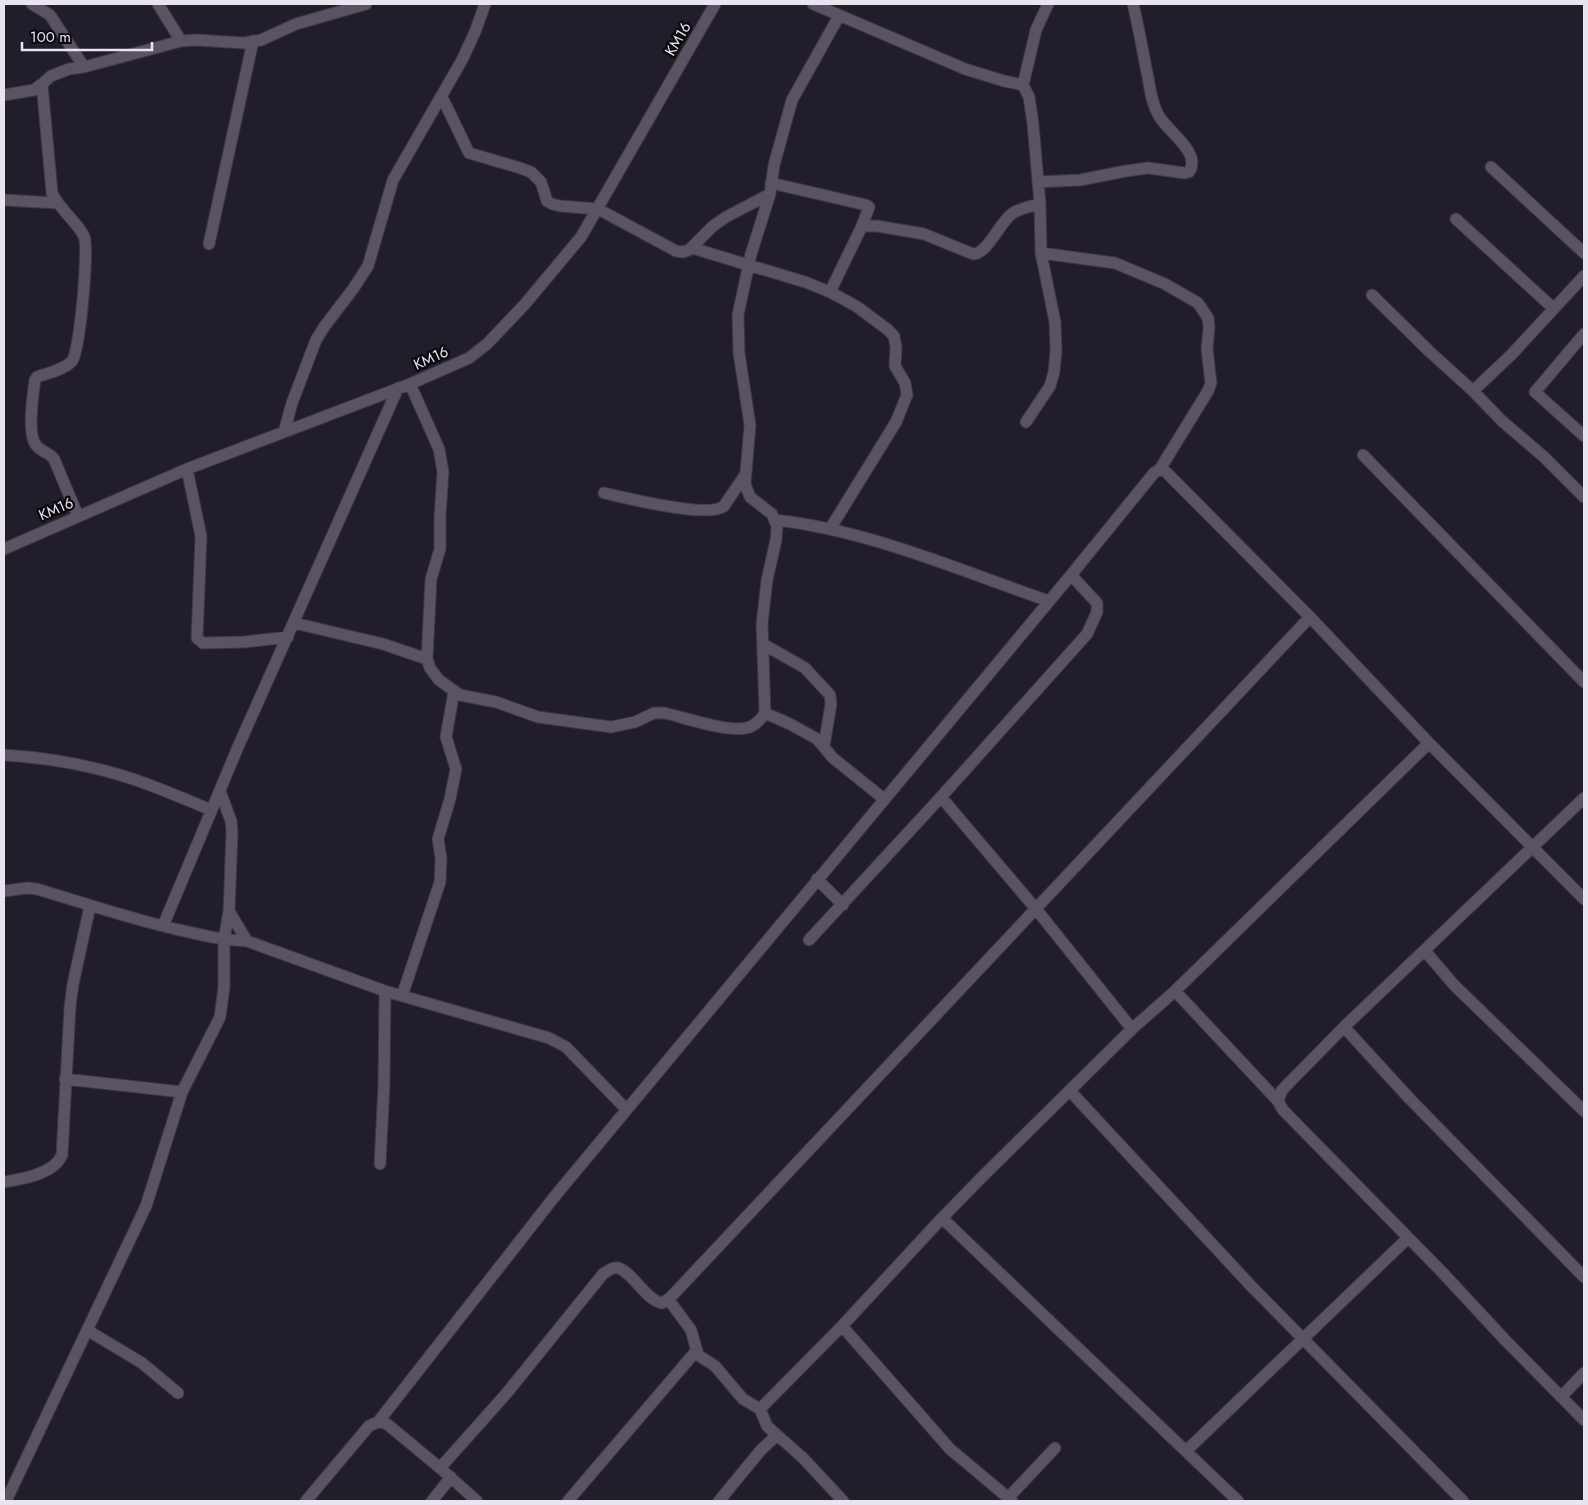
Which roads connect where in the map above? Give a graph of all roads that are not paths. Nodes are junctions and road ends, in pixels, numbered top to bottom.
1 (32, 4) edge
2 (158, 4) edge
3 (485, 4) edge
4 (714, 4) edge
5 (813, 4) edge
6 (1048, 4) edge
7 (1133, 4) edge
8 (360, 5) edge
9 (839, 16) junction
10 (181, 41) junction
11 (254, 41) junction
12 (84, 67) junction
13 (42, 84) junction
14 (1023, 85) junction
15 (4, 95) edge
16 (442, 97) junction
17 (1491, 167) dead end
18 (1038, 182) junction
19 (770, 188) junction
20 (4, 200) edge
21 (57, 203) junction
22 (1040, 204) junction
23 (598, 209) junction
24 (1456, 219) dead end
25 (862, 226) junction
26 (209, 244) dead end
27 (692, 248) junction
28 (1041, 253) junction
29 (1584, 253) edge
30 (748, 265) junction
31 (1584, 276) edge
32 (830, 292) junction
33 (1372, 295) dead end
34 (1554, 308) junction
35 (1584, 334) edge
36 (1575, 344) junction
37 (1584, 352) edge
38 (404, 386) junction
39 (1473, 391) junction
40 (1026, 422) dead end
41 (284, 432) junction
42 (1584, 436) edge
43 (1363, 455) dead end
44 (1160, 469) junction
45 (187, 470) junction
46 (746, 473) junction
47 (604, 493) dead end
48 (1584, 497) edge
49 (78, 516) junction
50 (776, 520) junction
51 (830, 529) junction
52 (4, 549) edge
53 (1071, 576) junction
54 (1049, 601) junction
55 (1310, 617) junction
56 (294, 623) junction
57 (288, 637) junction
58 (763, 644) junction
59 (427, 659) junction
60 (1584, 682) edge
61 (454, 691) junction
62 (764, 713) junction
63 (1429, 744) junction
64 (824, 746) junction
65 (4, 754) edge
66 (220, 791) junction
67 (941, 797) junction
68 (1584, 798) edge
69 (884, 799) junction
70 (211, 810) junction
71 (1534, 847) junction
72 (817, 879) junction
73 (4, 891) edge
74 (1584, 899) edge
75 (843, 905) junction
76 (90, 906) junction
77 (1036, 908) junction
78 (229, 911) junction
79 (163, 926) junction
80 (224, 940) junction
81 (809, 940) dead end
82 (247, 941) junction
83 (1425, 950) junction
84 (385, 991) junction
85 (1176, 991) junction
86 (402, 996) junction
87 (1344, 1027) junction
88 (1132, 1030) junction
89 (65, 1079) junction
90 (1070, 1091) junction
91 (182, 1092) junction
92 (1278, 1101) junction
93 (626, 1109) junction
94 (1584, 1111) edge
95 (380, 1164) dead end
96 (4, 1182) edge
97 (942, 1218) junction
98 (1408, 1238) junction
99 (1584, 1277) edge
100 (668, 1300) junction
101 (842, 1326) junction
102 (87, 1330) junction
103 (1303, 1339) junction
104 (697, 1350) junction
105 (1584, 1373) edge
106 (178, 1393) dead end
107 (1561, 1397) junction
108 (760, 1409) junction
109 (1584, 1420) edge
110 (378, 1422) junction
111 (777, 1435) junction
112 (1055, 1448) dead end
113 (1186, 1451) junction
114 (440, 1468) junction
115 (451, 1477) junction
116 (1010, 1500) edge
117 (6, 1501) edge
118 (306, 1501) edge
119 (432, 1501) edge
120 (477, 1501) edge
121 (568, 1501) edge
122 (719, 1501) edge
123 (843, 1501) edge
124 (1238, 1501) edge
125 (1463, 1501) edge

1 - 12 street
2 - 10 street
3 - 16 street
4 - 23 street, KM16
5 - 9 street
6 - 14 street
7 - 18 street
8 - 11 street
9 - 14 street
9 - 19 street
10 - 11 street
10 - 12 street
11 - 26 street
12 - 13 street
13 - 15 street
13 - 21 street
14 - 18 street
16 - 23 street
16 - 41 street
17 - 29 street
18 - 22 street
19 - 25 street
19 - 27 street
19 - 30 street
20 - 21 street
21 - 49 street
22 - 25 street
22 - 28 street
23 - 27 street
23 - 38 street, KM16
24 - 34 street
25 - 32 street
27 - 30 street
28 - 40 street
28 - 44 street
30 - 32 street
30 - 46 street
31 - 34 street
32 - 51 street
33 - 39 street
34 - 39 street
35 - 36 street
36 - 37 street
36 - 42 street
38 - 41 street, KM16
38 - 56 street
38 - 59 street
39 - 48 street
41 - 45 street, KM16
43 - 60 street
44 - 53 street
44 - 55 street
45 - 49 street, KM16
45 - 57 street
46 - 47 street
46 - 50 street
49 - 52 street, KM16
50 - 51 street
50 - 58 street
51 - 54 street
53 - 54 street
53 - 67 street
54 - 69 street
55 - 63 street
55 - 77 street
56 - 57 street
56 - 59 street
57 - 66 street
58 - 62 street
58 - 64 street
59 - 61 street
61 - 62 street
61 - 86 street
62 - 64 street
63 - 71 street
63 - 85 street
64 - 69 street
65 - 70 street
66 - 70 street
66 - 78 street
67 - 75 street
67 - 77 street
68 - 71 street
69 - 72 street
70 - 79 street
71 - 74 street
71 - 83 street
72 - 75 street
72 - 93 street
73 - 76 street
75 - 81 street
76 - 79 street
76 - 89 street
77 - 88 street
77 - 100 street
78 - 80 street
78 - 82 street
79 - 80 street
80 - 82 street
80 - 91 street
82 - 84 street
83 - 87 street
83 - 94 street
84 - 86 street
84 - 95 street
85 - 88 street
85 - 92 street
86 - 93 street
87 - 92 street
87 - 99 street
88 - 90 street
89 - 91 street
89 - 96 street
90 - 97 street
90 - 103 street
91 - 102 street
92 - 98 street
93 - 110 street
97 - 101 street
97 - 113 street
98 - 103 street
98 - 107 street
100 - 104 street
100 - 114 street
101 - 108 street
101 - 116 street
102 - 106 street
102 - 117 street
103 - 113 street
103 - 125 street
104 - 108 street
104 - 121 street
105 - 107 street
107 - 109 street
108 - 111 street
110 - 114 street
110 - 118 street
111 - 122 street
111 - 123 street
112 - 116 street
113 - 124 street
114 - 115 street
115 - 119 street
115 - 120 street

